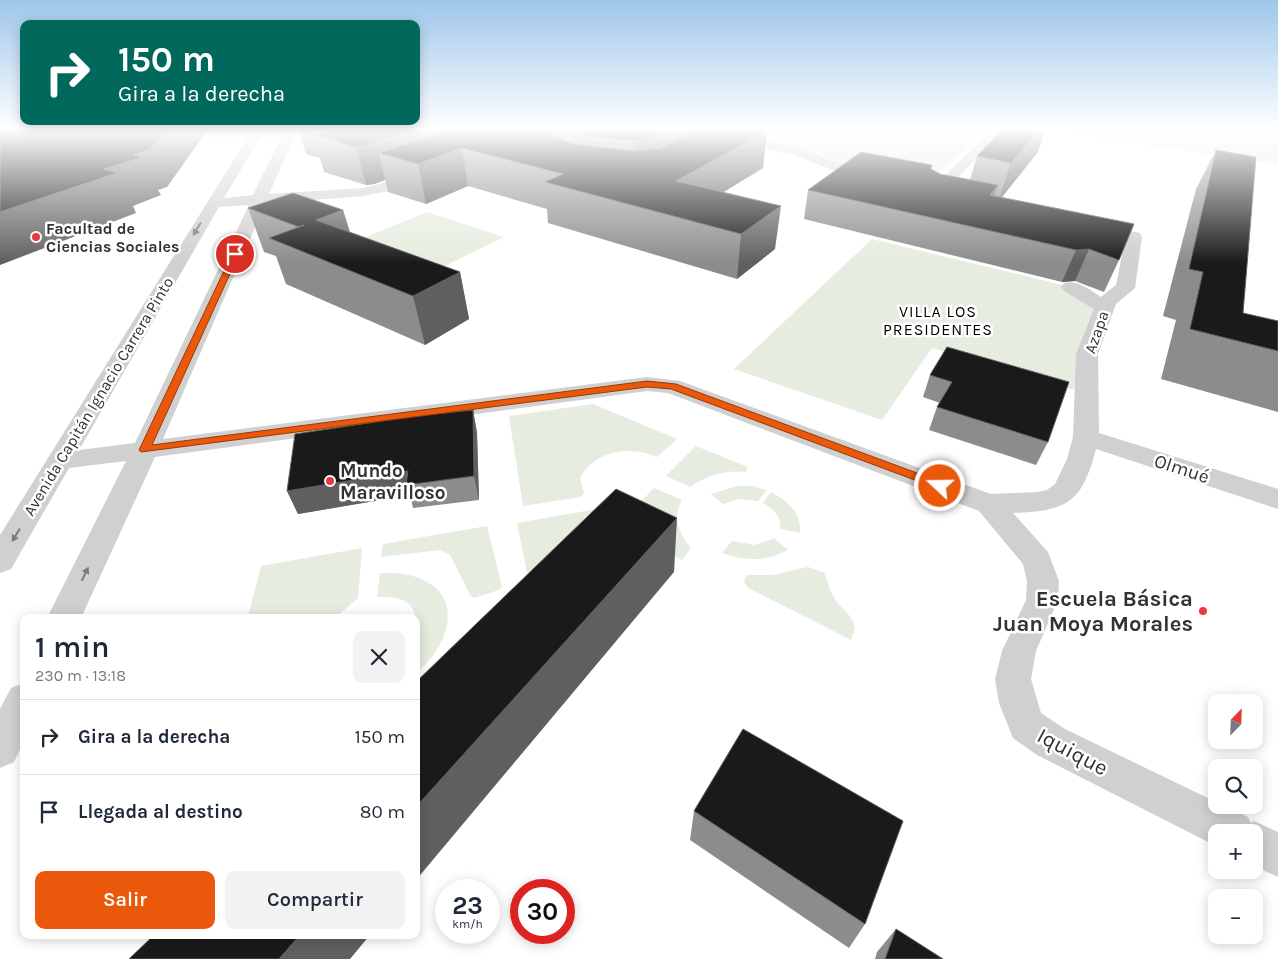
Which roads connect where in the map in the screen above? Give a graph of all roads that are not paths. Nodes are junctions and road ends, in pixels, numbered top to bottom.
1 (231, 174) edge
2 (271, 174) edge
3 (422, 174) edge
4 (869, 174) edge
5 (953, 174) edge
6 (892, 179) edge
7 (924, 185) edge
8 (939, 188) junction
9 (260, 199) junction
10 (952, 199) edge
11 (213, 203) junction
12 (1077, 225) edge
13 (1071, 287) dead end
14 (1104, 307) junction
15 (1086, 437) junction
16 (144, 450) junction
17 (60, 461) junction
18 (1278, 499) edge
19 (989, 504) junction
20 (0, 561) edge
21 (66, 614) edge
22 (20, 708) edge
23 (0, 749) edge
24 (1217, 824) edge
25 (1263, 848) edge
26 (1278, 855) edge

1 - 11 street, Avenida Capitán Ignacio Carrera Pinto
2 - 9 street
3 - 9 street
4 - 6 street
5 - 8 street
7 - 8 street
8 - 10 street
9 - 11 street
9 - 16 street
11 -> 17 street, Avenida Capitán Ignacio Carrera Pinto
12 - 14 street, Azapa
13 - 14 street
14 - 15 street, Azapa
15 - 18 street, Olmué
15 - 19 street, Azapa
16 - 17 street
16 - 19 street
21 -> 16 street
17 -> 20 street, Avenida Capitán Ignacio Carrera Pinto
19 - 24 street, Iquique
22 - 23 street
25 - 26 street

